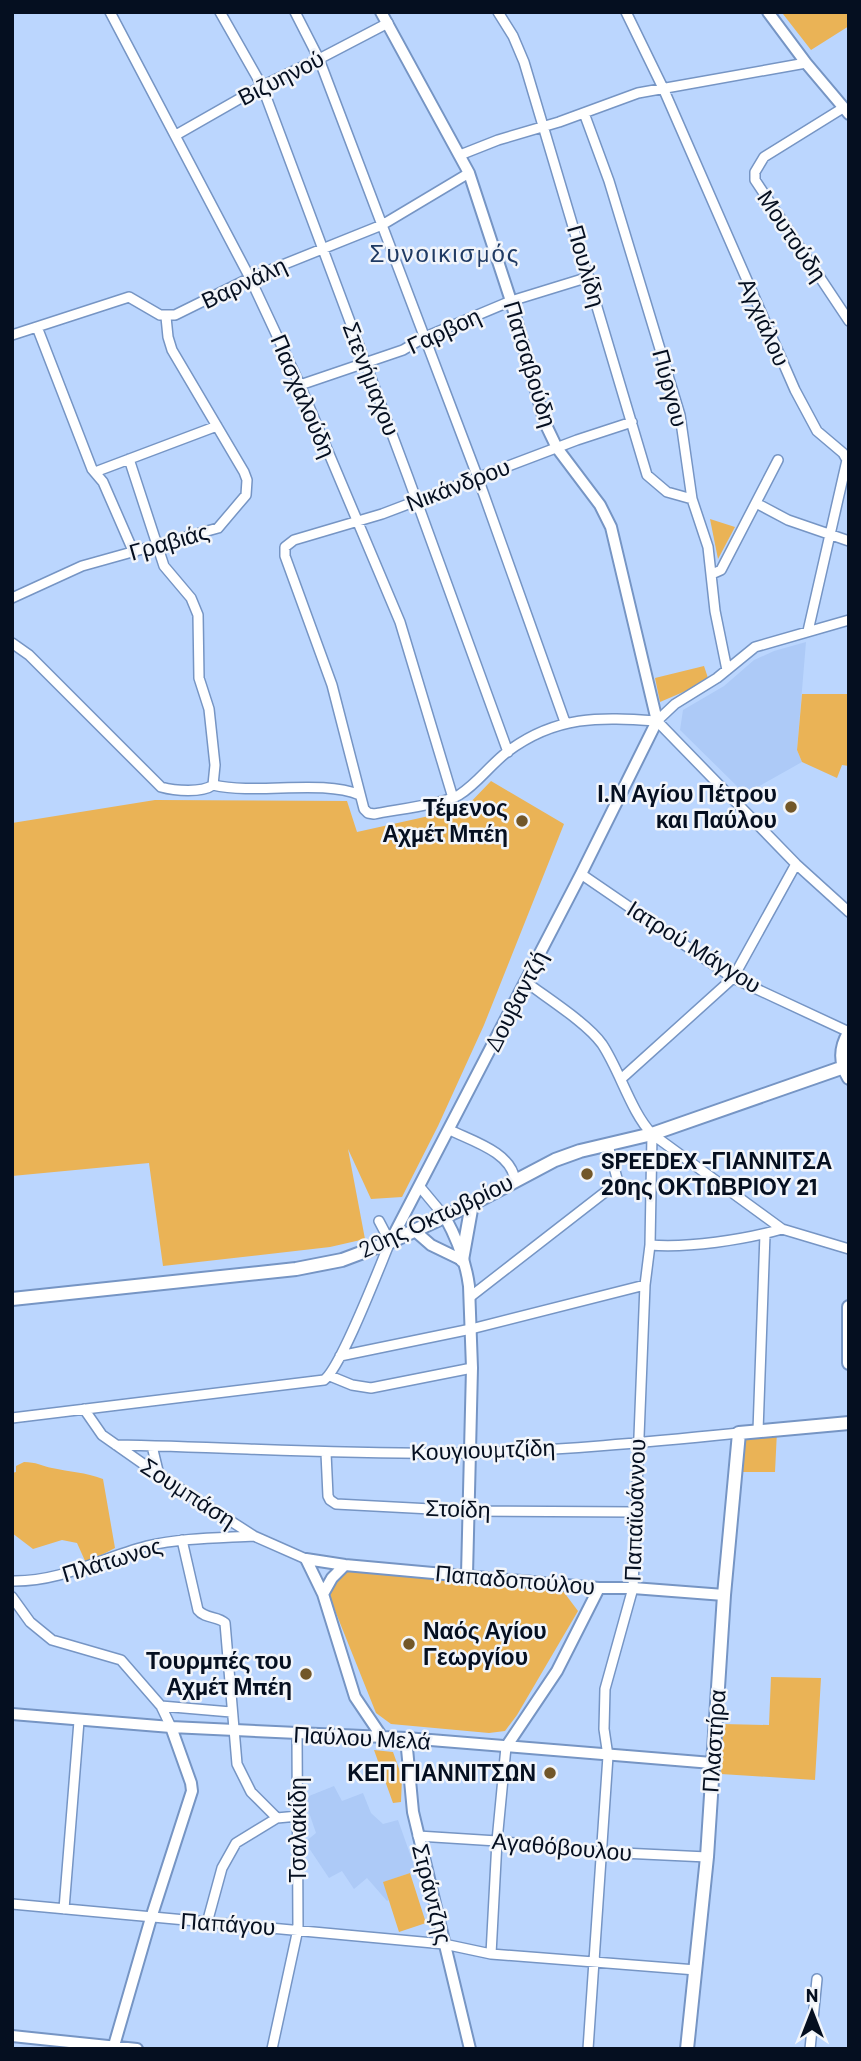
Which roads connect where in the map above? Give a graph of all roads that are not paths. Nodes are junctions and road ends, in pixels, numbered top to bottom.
1 (110, 12) edge
2 (220, 12) edge
3 (295, 12) edge
4 (381, 12) edge
5 (498, 12) edge
6 (626, 12) edge
7 (768, 12) edge
8 (388, 23) junction
9 (320, 59) junction
10 (806, 63) junction
11 (262, 86) junction
12 (663, 88) junction
13 (846, 111) edge
14 (584, 113) junction
15 (544, 127) junction
16 (176, 135) junction
17 (460, 155) junction
18 (469, 173) junction
19 (382, 225) junction
20 (322, 249) junction
21 (589, 277) junction
22 (250, 278) junction
23 (511, 301) junction
24 (166, 317) junction
25 (849, 320) edge
26 (37, 327) junction
27 (12, 335) edge
28 (425, 337) junction
29 (365, 363) junction
30 (300, 385) junction
31 (632, 422) junction
32 (217, 426) junction
33 (557, 448) junction
34 (130, 459) junction
35 (778, 460) dead end
36 (95, 472) junction
37 (478, 478) junction
38 (692, 499) junction
39 (417, 500) junction
40 (755, 503) junction
41 (358, 521) junction
42 (831, 535) junction
43 (849, 541) edge
44 (159, 546) junction
45 (134, 553) junction
46 (712, 574) junction
47 (12, 598) edge
48 (849, 620) edge
49 (808, 631) junction
50 (12, 643) edge
51 (727, 670) junction
52 (657, 721) junction
53 (565, 722) junction
54 (508, 752) junction
55 (213, 785) junction
56 (360, 795) junction
57 (453, 798) junction
58 (796, 864) junction
59 (581, 874) junction
60 (849, 912) edge
61 (733, 978) junction
62 (526, 982) junction
63 (849, 1032) edge
64 (846, 1073) edge
65 (621, 1079) junction
66 (450, 1130) junction
67 (652, 1135) junction
68 (608, 1145) junction
69 (515, 1180) junction
70 (420, 1187) junction
71 (472, 1204) junction
72 (444, 1217) junction
73 (379, 1221) dead end
74 (782, 1229) junction
75 (415, 1231) junction
76 (765, 1234) junction
77 (390, 1242) junction
78 (650, 1245) junction
79 (849, 1249) edge
80 (462, 1260) junction
81 (645, 1285) junction
82 (470, 1297) junction
83 (12, 1299) edge
84 (849, 1307) edge
85 (471, 1329) junction
86 (340, 1356) junction
87 (849, 1363) edge
88 (472, 1368) junction
89 (330, 1376) junction
90 (84, 1409) junction
91 (12, 1418) edge
92 (849, 1423) edge
93 (758, 1431) junction
94 (738, 1433) junction
95 (638, 1444) junction
96 (116, 1445) junction
97 (152, 1446) junction
98 (326, 1453) junction
99 (469, 1453) junction
100 (159, 1475) junction
101 (469, 1511) junction
102 (635, 1512) junction
103 (254, 1536) junction
104 (182, 1540) junction
105 (306, 1559) junction
106 (345, 1565) junction
107 (467, 1575) junction
108 (12, 1581) edge
109 (599, 1588) junction
110 (633, 1588) junction
111 (323, 1594) junction
112 (724, 1595) junction
113 (12, 1597) edge
114 (161, 1706) junction
115 (231, 1712) junction
116 (12, 1714) edge
117 (79, 1721) junction
118 (171, 1727) junction
119 (233, 1731) junction
120 (297, 1735) junction
121 (382, 1737) junction
122 (406, 1738) junction
123 (506, 1747) junction
124 (608, 1756) junction
125 (712, 1763) junction
126 (298, 1816) junction
127 (277, 1818) junction
128 (418, 1836) junction
129 (497, 1841) junction
130 (601, 1852) junction
131 (707, 1857) junction
132 (12, 1904) edge
133 (64, 1909) junction
134 (151, 1918) junction
135 (207, 1923) junction
136 (298, 1930) junction
137 (444, 1944) junction
138 (491, 1954) junction
139 (595, 1961) junction
140 (696, 1970) junction
141 (817, 1979) dead end
142 (12, 2036) edge
143 (114, 2048) edge
144 (137, 2049) edge
145 (272, 2049) edge
146 (470, 2049) edge
147 (588, 2049) edge
148 (687, 2049) edge
149 (810, 2049) edge

1 - 16 street, Πασχαλούδη
2 - 11 street, Στενήμαχου
3 - 9 street
4 - 8 street, Πατσαβούδη
5 - 15 street, Πουλίδη
6 - 12 street, Αγχιάλου
7 - 10 street
8 - 9 street, Βιζυηνού
8 - 17 street, Πατσαβούδη
9 - 11 street, Βιζυηνού
9 - 19 street
10 - 12 street
10 - 13 street
11 - 16 street, Βιζυηνού
11 - 20 street, Στενήμαχου
12 - 14 street
12 - 42 street, Αγχιάλου
13 - 25 street, Μουτούδη
14 - 15 street
14 - 38 street, Πύργου
15 - 17 street
15 - 21 street, Πουλίδη
16 - 22 street, Πασχαλούδη
17 - 18 street, Πατσαβούδη
18 - 19 street, Βαρνάλη
18 - 23 street, Πατσαβούδη
19 - 20 street, Βαρνάλη
19 - 28 street
20 - 22 street, Βαρνάλη
20 - 29 street, Στενήμαχου
21 - 23 street, Γαρβοη
21 - 31 street, Πουλίδη
22 - 24 street, Βαρνάλη
22 - 30 street, Πασχαλούδη
23 - 28 street, Γαρβοη
23 - 33 street, Πατσαβούδη
24 - 26 street
24 - 32 street, Γραβιάς
26 - 27 street
26 - 36 street
28 - 29 street, Γαρβοη
28 - 37 street
29 - 30 street, Γαρβοη
29 - 39 street, Στενήμαχου
30 - 41 street, Πασχαλούδη
31 - 33 street, Νικάνδρου
31 - 38 street, Πουλίδη
32 - 34 street
32 - 44 street, Γραβιάς
33 - 37 street, Νικάνδρου
33 - 52 street, Πατσαβούδη
34 - 36 street
34 - 44 street
35 - 40 street
36 - 45 street
37 - 39 street, Νικάνδρου
37 - 53 street
38 - 46 street, Πύργου
39 - 41 street, Νικάνδρου
39 - 54 street, Στενήμαχου
40 - 42 street
40 - 46 street
41 - 56 street, Νικάνδρου
41 - 57 street, Πασχαλούδη
42 - 43 street
42 - 49 street, Αγχιάλου
44 - 45 street, Γραβιάς
44 - 55 street
45 - 47 street, Γραβιάς
46 - 51 street, Πύργου
48 - 49 street
49 - 51 street
50 - 55 street
51 - 52 street
52 - 53 street
52 - 58 street
52 - 59 street, Δουβαντζή
53 - 54 street
54 - 57 street
55 - 56 street
56 - 57 street
58 - 60 street
58 - 61 street
59 - 61 street, Ιατρού Μάγγου
59 - 62 street, Δουβαντζή
61 - 63 street, Ιατρού Μάγγου
61 - 65 street
62 - 65 street
62 - 66 street, Δουβαντζή
63 - 64 main road
64 - 67 main road, 20ης Οκτωβρίου
65 - 67 street
66 - 69 street
66 - 70 street, Δουβαντζή
67 - 68 main road, 20ης Οκτωβρίου
67 - 74 street
67 - 78 street, Παπαϊωάννου
68 - 69 main road, 20ης Οκτωβρίου
68 - 82 street
69 - 71 main road, 20ης Οκτωβρίου
70 - 72 street
70 - 77 street, Δουβαντζή
71 - 72 main road, 20ης Οκτωβρίου
71 - 80 main road
72 - 75 main road, 20ης Οκτωβρίου
72 - 80 street
73 - 77 street
74 - 76 street
74 - 79 street
75 - 77 main road, 20ης Οκτωβρίου
75 - 80 street
76 - 78 street
76 - 93 street
77 - 83 main road, 20ης Οκτωβρίου
77 - 86 street
78 - 81 street, Παπαϊωάννου
80 - 82 street
81 - 85 street
81 - 95 street, Παπαϊωάννου
82 - 85 street
84 - 87 main road
85 - 86 street
85 - 88 street
86 - 89 street
88 - 89 street
88 - 99 street
89 - 90 street
90 - 91 street
90 - 96 street, Σουμπάση
92 - 93 main road, Κουγιουμτζίδη
93 - 94 main road, Κουγιουμτζίδη
94 - 95 street, Κουγιουμτζίδη
94 - 112 main road, Πλαστήρα
95 - 99 street, Κουγιουμτζίδη
95 - 102 street, Παπαϊωάννου
96 - 97 street, Κουγιουμτζίδη
96 - 100 street, Σουμπάση
97 - 98 street, Κουγιουμτζίδη
97 - 100 street
98 - 99 street, Κουγιουμτζίδη
98 - 101 street, Στοίδη
99 - 101 street
100 - 103 street, Σουμπάση
101 - 102 street, Στοίδη
101 - 107 street
102 - 110 street, Παπαϊωάννου
103 - 104 street, Πλάτωνος
103 - 105 street, Σουμπάση
104 - 108 street, Πλάτωνος
104 - 115 street
105 - 106 street, Παπαδοπούλου
105 - 111 street
106 - 107 street, Παπαδοπούλου
106 - 111 street
107 - 109 street, Παπαδοπούλου
109 - 110 street, Παπαδοπούλου
109 - 123 street
110 - 112 street, Παπαδοπούλου
110 - 124 street, Παπαϊωάννου
111 - 121 street
112 - 125 main road, Πλαστήρα
113 - 114 street
114 - 115 street
114 - 118 street
115 - 119 street
116 - 117 street, Παύλου Μελά
117 - 118 street, Παύλου Μελά
117 - 133 street
118 - 119 street, Παύλου Μελά
118 - 134 street
119 - 120 street, Παύλου Μελά
119 - 127 street
120 - 121 street, Παύλου Μελά
120 - 126 street, Τσαλακίδη
121 - 122 street, Παύλου Μελά
122 - 123 street, Παύλου Μελά
122 - 128 street, Στράντζης
123 - 124 street, Παύλου Μελά
123 - 129 street
124 - 125 street, Παύλου Μελά
124 - 130 street, Παπαϊωάννου
125 - 131 main road, Πλαστήρα
126 - 127 street
126 - 136 street, Τσαλακίδη
127 - 135 street
128 - 129 street, Αγαθόβουλου
128 - 137 street, Στράντζης
129 - 130 street, Αγαθόβουλου
129 - 138 street
130 - 131 street, Αγαθόβουλου
130 - 139 street, Παπαϊωάννου
131 - 140 main road, Πλαστήρα
132 - 133 street, Παπάγου
133 - 134 street, Παπάγου
134 - 135 street, Παπάγου
134 - 143 street
135 - 136 street, Παπάγου
136 - 137 street, Παπάγου
136 - 145 street, Τσαλακίδη
137 - 138 street, Παπάγου
137 - 146 street, Στράντζης
138 - 139 street, Παπάγου
139 - 140 street, Παπάγου
139 - 147 street, Παπαϊωάννου
140 - 148 main road, Πλαστήρα
141 - 149 street
142 - 143 street
143 - 144 street

